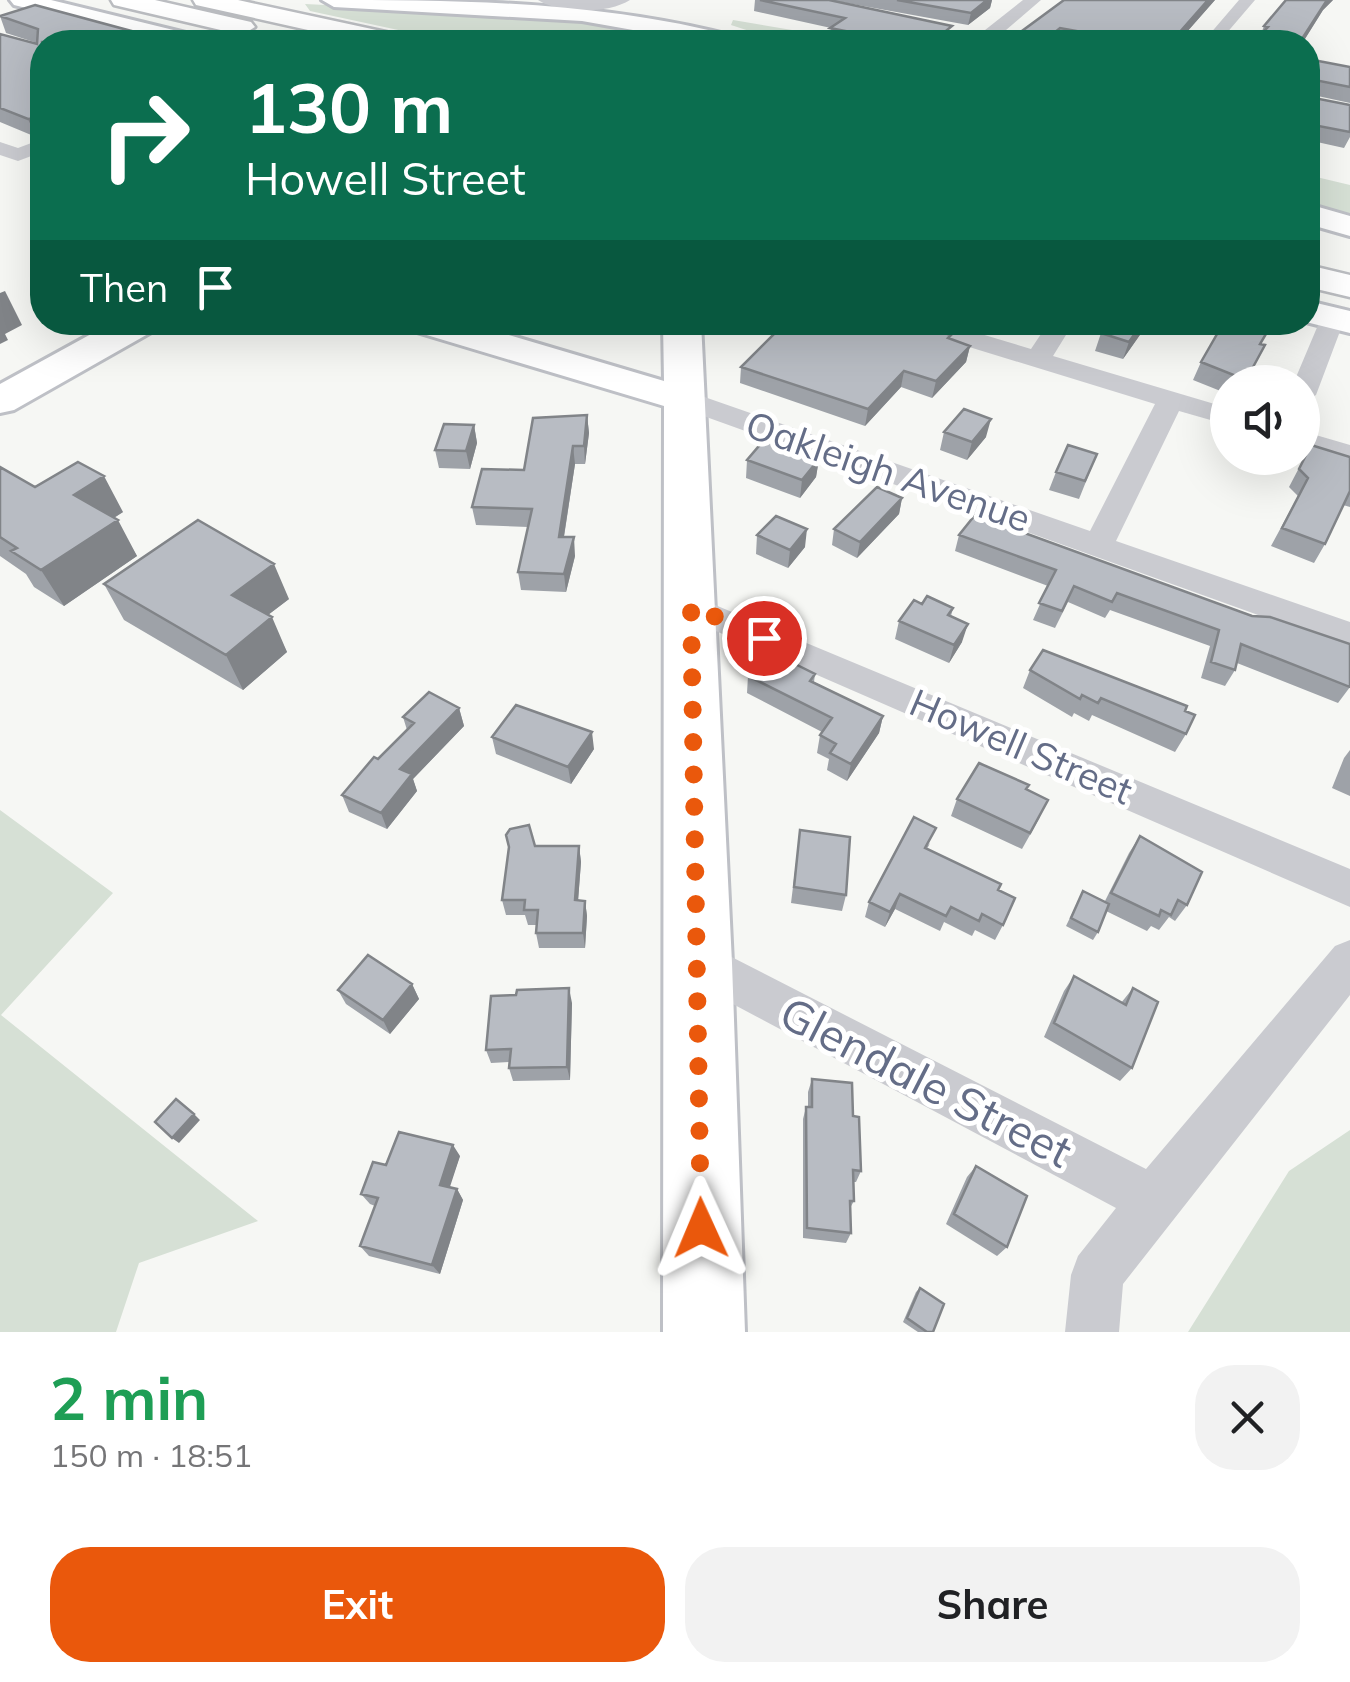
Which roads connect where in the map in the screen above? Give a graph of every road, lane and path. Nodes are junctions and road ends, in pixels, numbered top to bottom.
1 (124, 0) edge
2 (204, 0) edge
3 (227, 0) edge
4 (334, 0) edge
5 (546, 0) edge
6 (622, 0) edge
7 (1034, 0) edge
8 (1247, 0) edge
9 (28, 7) edge
10 (708, 14) dead end
11 (680, 29) junction
12 (136, 30) edge
13 (295, 30) edge
14 (298, 30) edge
15 (299, 30) edge
16 (684, 30) edge
17 (989, 30) edge
18 (1221, 30) edge
19 (1320, 217) edge
20 (1350, 226) edge
21 (1320, 252) edge
22 (1350, 259) edge
23 (1335, 310) edge
24 (118, 335) edge
25 (466, 335) edge
26 (682, 335) edge
27 (955, 335) edge
28 (1053, 335) edge
29 (1037, 360) junction
30 (1314, 365) edge
31 (682, 399) junction
32 (1170, 399) junction
33 (0, 400) edge
34 (1210, 411) edge
35 (1320, 445) edge
36 (1350, 454) edge
37 (1098, 546) junction
38 (691, 606) junction
39 (1350, 634) edge
40 (1350, 888) edge
41 (1350, 961) edge
42 (699, 964) junction
43 (1153, 1200) junction
44 (704, 1332) edge
45 (1092, 1332) edge

1 - 13 highway
2 - 14 highway
3 - 15 highway
4 - 11 main road
5 - 6 street
7 - 17 street
8 - 18 street
9 - 12 main road
10 - 11 main road
11 - 16 main road
19 - 20 main road
21 - 22 highway
23 - 30 street
24 - 33 main road
25 - 31 main road, Oakleigh Avenue
26 - 31 main road
27 - 29 street
28 - 29 street
29 - 32 street
31 - 37 street, Oakleigh Avenue
31 - 38 main road
32 - 34 street
32 - 37 street
35 - 36 street
37 - 39 street, Oakleigh Avenue
38 - 40 street, Howell Street
38 - 42 main road
41 - 43 street
42 - 43 street, Glendale Street
42 - 44 main road
43 - 45 street

